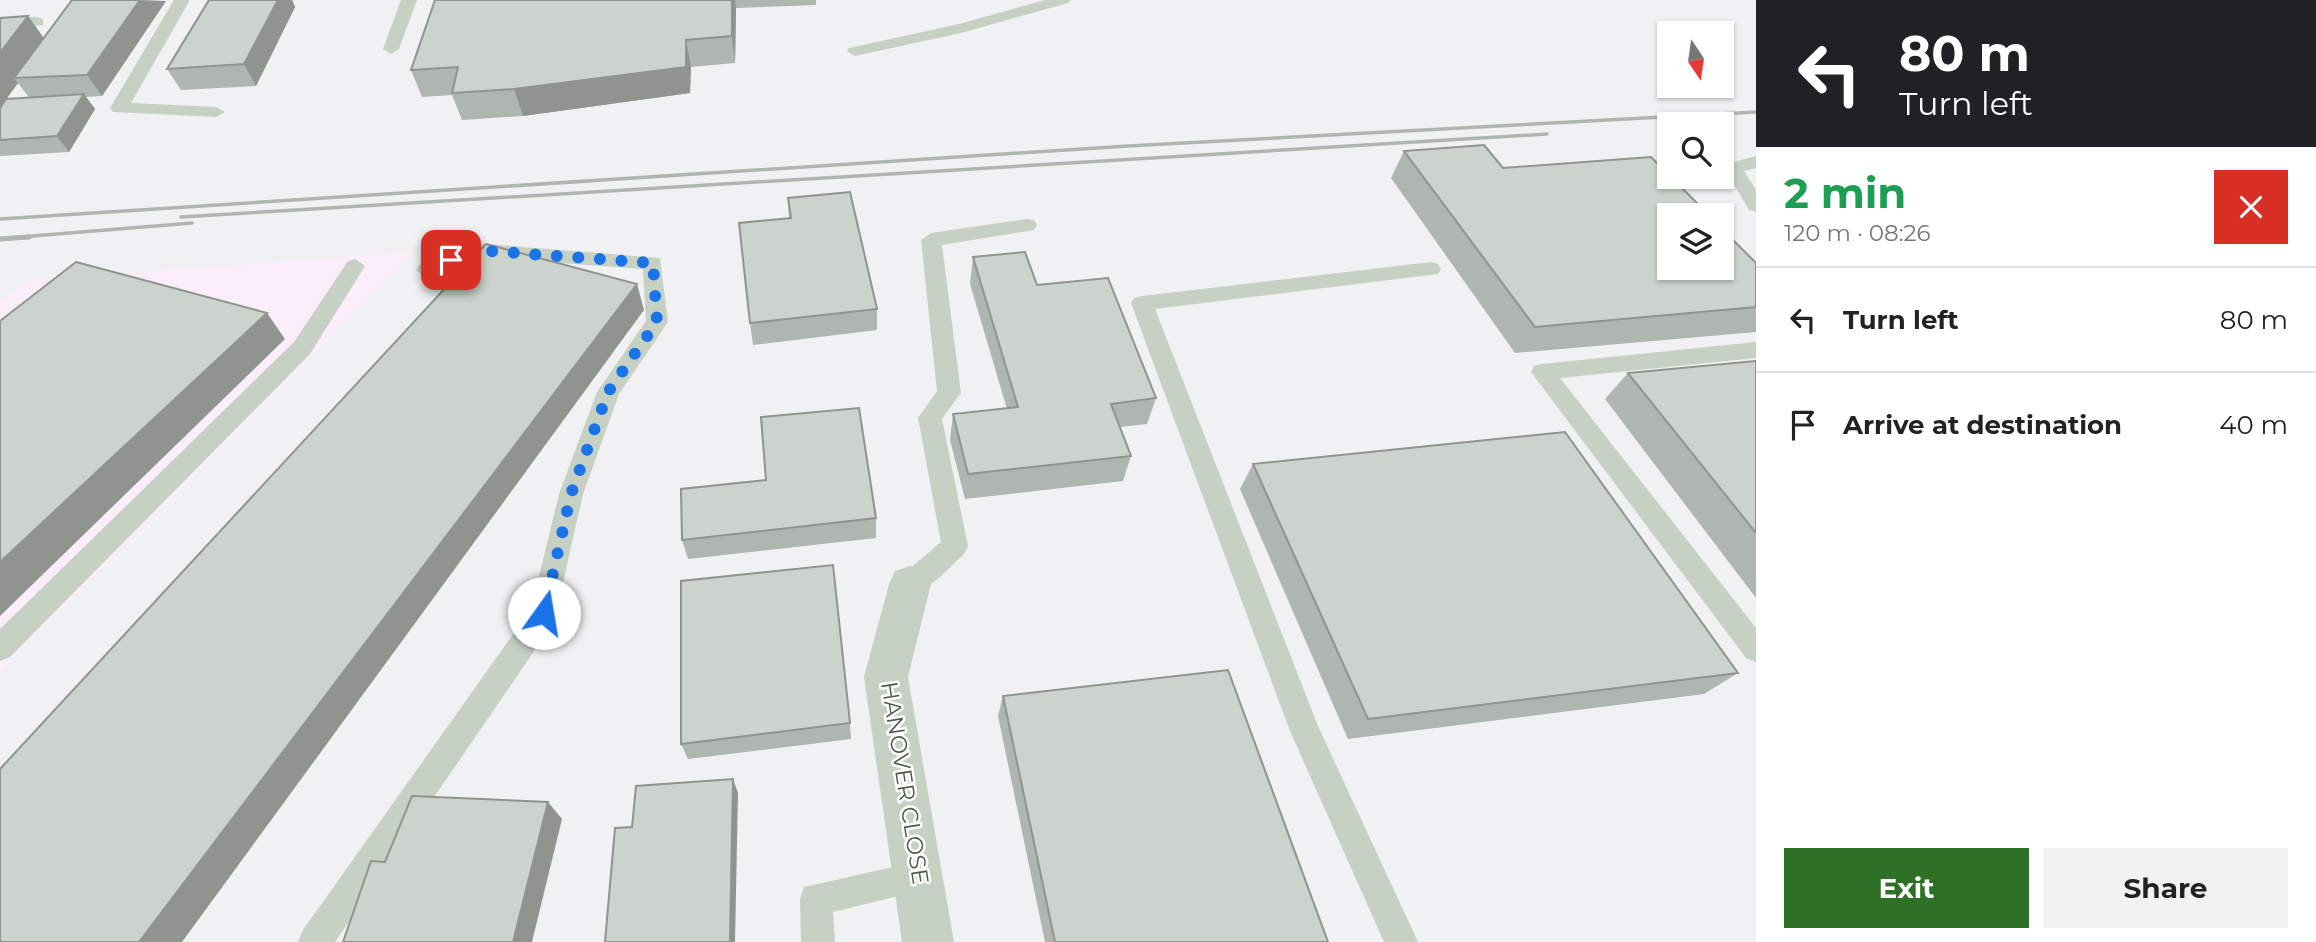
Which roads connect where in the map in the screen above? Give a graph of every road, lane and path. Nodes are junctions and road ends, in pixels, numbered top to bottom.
1 (182, 0) edge
2 (409, 0) edge
3 (1063, 0) edge
4 (37, 22) dead end
5 (0, 23) edge
6 (391, 49) dead end
7 (855, 51) dead end
8 (216, 112) dead end
9 (1756, 162) edge
10 (1756, 206) edge
11 (1027, 225) dead end
12 (355, 266) dead end
13 (1431, 269) dead end
14 (426, 270) dead end
15 (1756, 349) edge
16 (910, 584) joint
17 (0, 648) edge
18 (1756, 649) edge
19 (920, 877) junction
20 (315, 942) edge
21 (818, 942) edge
22 (928, 942) edge
23 (1401, 942) edge

1 - 8 lane
2 - 6 lane
3 - 7 lane
4 - 5 lane
9 - 10 lane
11 - 16 lane
12 - 17 lane
13 - 23 lane
14 - 20 lane
15 - 18 lane
16 - 19 street, HANOVER CLOSE
19 - 21 lane
19 - 22 street, HANOVER CLOSE

